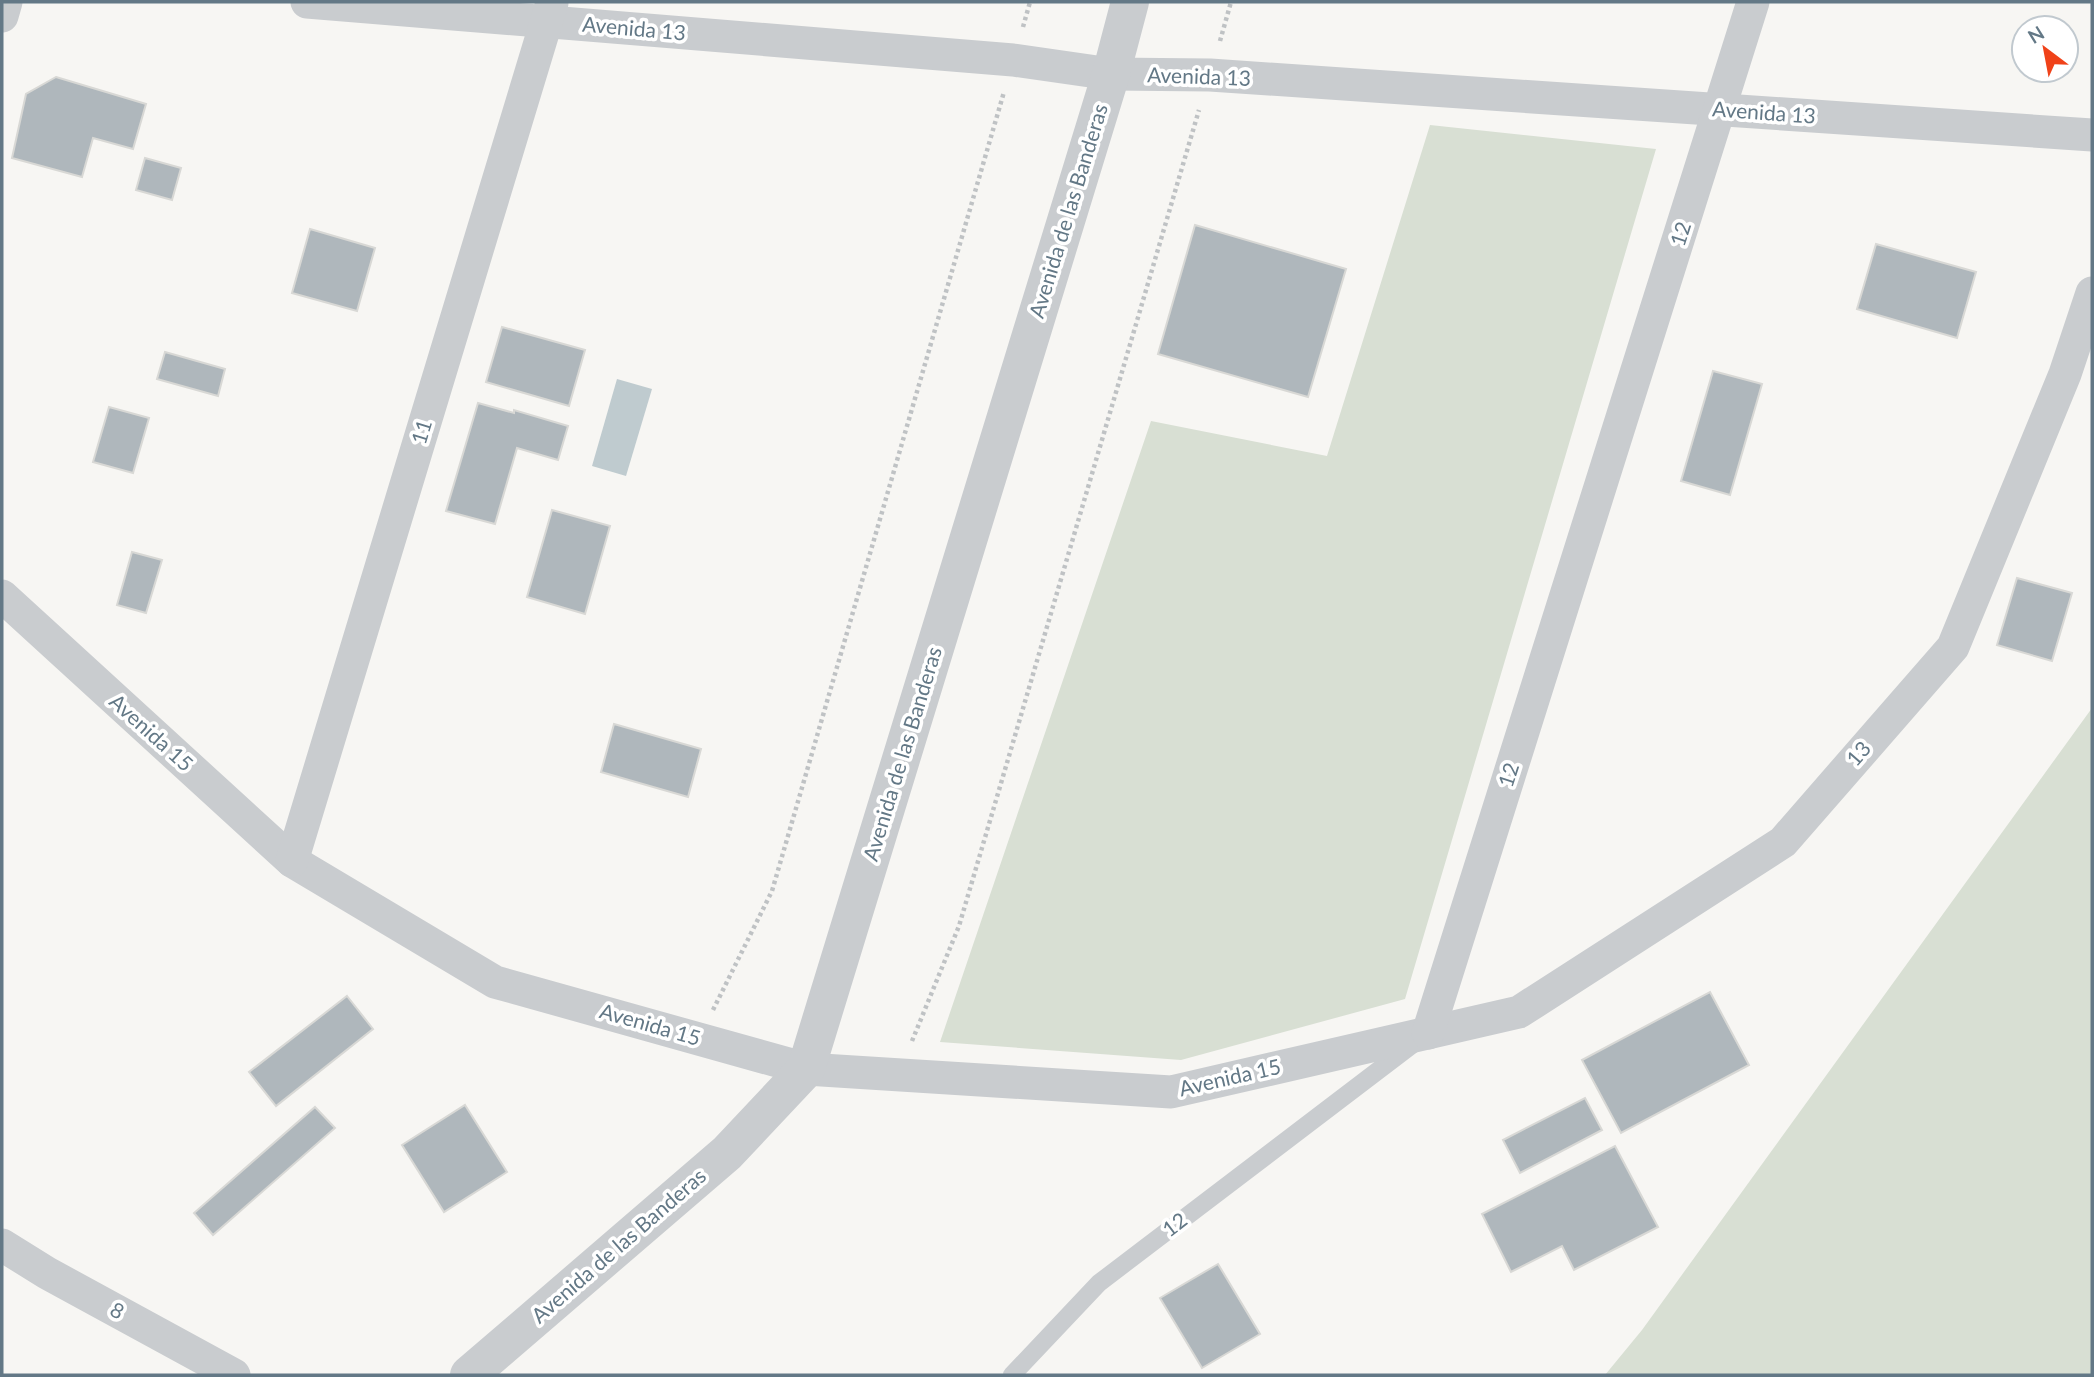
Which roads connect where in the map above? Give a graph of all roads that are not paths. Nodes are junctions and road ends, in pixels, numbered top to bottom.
1 (6, 2) edge
2 (307, 2) edge
3 (1130, 2) edge
4 (1753, 2) edge
5 (549, 12) edge
6 (2, 16) edge
7 (1111, 75) junction
8 (1720, 110) junction
9 (2092, 135) edge
10 (2092, 293) edge
11 (2, 596) edge
12 (292, 861) junction
13 (1428, 1033) junction
14 (806, 1069) junction
15 (2, 1245) edge
16 (234, 1375) edge
17 (469, 1375) edge
18 (1012, 1375) edge

1 - 6 street
2 - 5 street, Avenida 13
3 - 7 street, Avenida de las Banderas
4 - 8 street, 12
5 - 7 street, Avenida 13
5 - 12 street, 11
7 - 8 street, Avenida 13
7 - 14 street, Avenida de las Banderas
8 - 9 street, Avenida 13
8 - 13 street, 12
10 - 13 street, 13
11 - 12 street, Avenida 15
12 - 14 street, Avenida 15
13 - 14 street, Avenida 15
13 - 18 lane, 12
14 - 17 street, Avenida de las Banderas
15 - 16 street, 8

